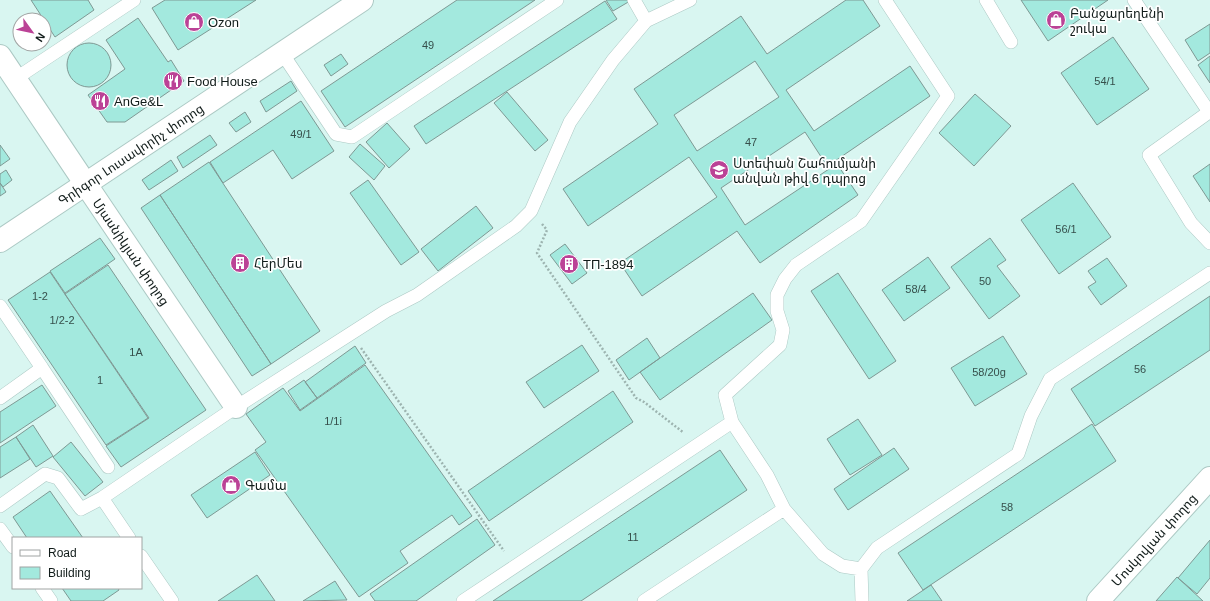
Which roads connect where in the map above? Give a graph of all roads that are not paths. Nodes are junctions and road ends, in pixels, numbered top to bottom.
1 (133, 0) edge
2 (362, 0) edge
3 (557, 0) edge
4 (634, 0) edge
5 (690, 0) edge
6 (885, 0) edge
7 (986, 0) edge
8 (1134, 0) edge
9 (646, 21) junction
10 (1011, 42) dead end
11 (282, 53) junction
12 (0, 56) edge
13 (15, 79) junction
14 (1210, 111) edge
15 (85, 183) junction
16 (0, 241) edge
17 (1210, 243) edge
18 (1210, 273) edge
19 (0, 306) edge
20 (42, 368) junction
21 (0, 398) edge
22 (236, 407) junction
23 (732, 422) junction
24 (108, 466) dead end
25 (1210, 478) edge
26 (102, 498) junction
27 (0, 506) edge
28 (784, 509) junction
29 (0, 529) edge
30 (128, 537) edge
31 (12, 546) edge
32 (142, 557) edge
33 (861, 569) junction
34 (43, 589) edge
35 (51, 601) edge
36 (172, 601) edge
37 (464, 601) edge
38 (644, 601) edge
39 (862, 601) edge
40 (1098, 601) edge

1 - 13 lane
2 - 11 street, Գրիգոր Լուսավորիչ փողոց
3 - 11 lane
4 - 9 lane
5 - 9 lane
6 - 23 lane
7 - 10 lane
8 - 14 lane
9 - 22 lane
11 - 15 street, Գրիգոր Լուսավորիչ փողոց
12 - 13 street, Մյասնիկյան փողոց
13 - 15 street, Մյասնիկյան փողոց
14 - 17 lane
15 - 16 street, Գրիգոր Լուսավորիչ փողոց
15 - 22 street, Մյասնիկյան փողոց
18 - 33 lane
19 - 20 lane
20 - 21 lane
20 - 24 lane
22 - 26 lane
23 - 28 lane
23 - 37 lane
25 - 40 street, Մոսկովյան փողոց
26 - 27 lane
26 - 30 lane
28 - 33 lane
28 - 38 lane
29 - 31 lane
32 - 36 lane
33 - 39 lane
34 - 35 lane

